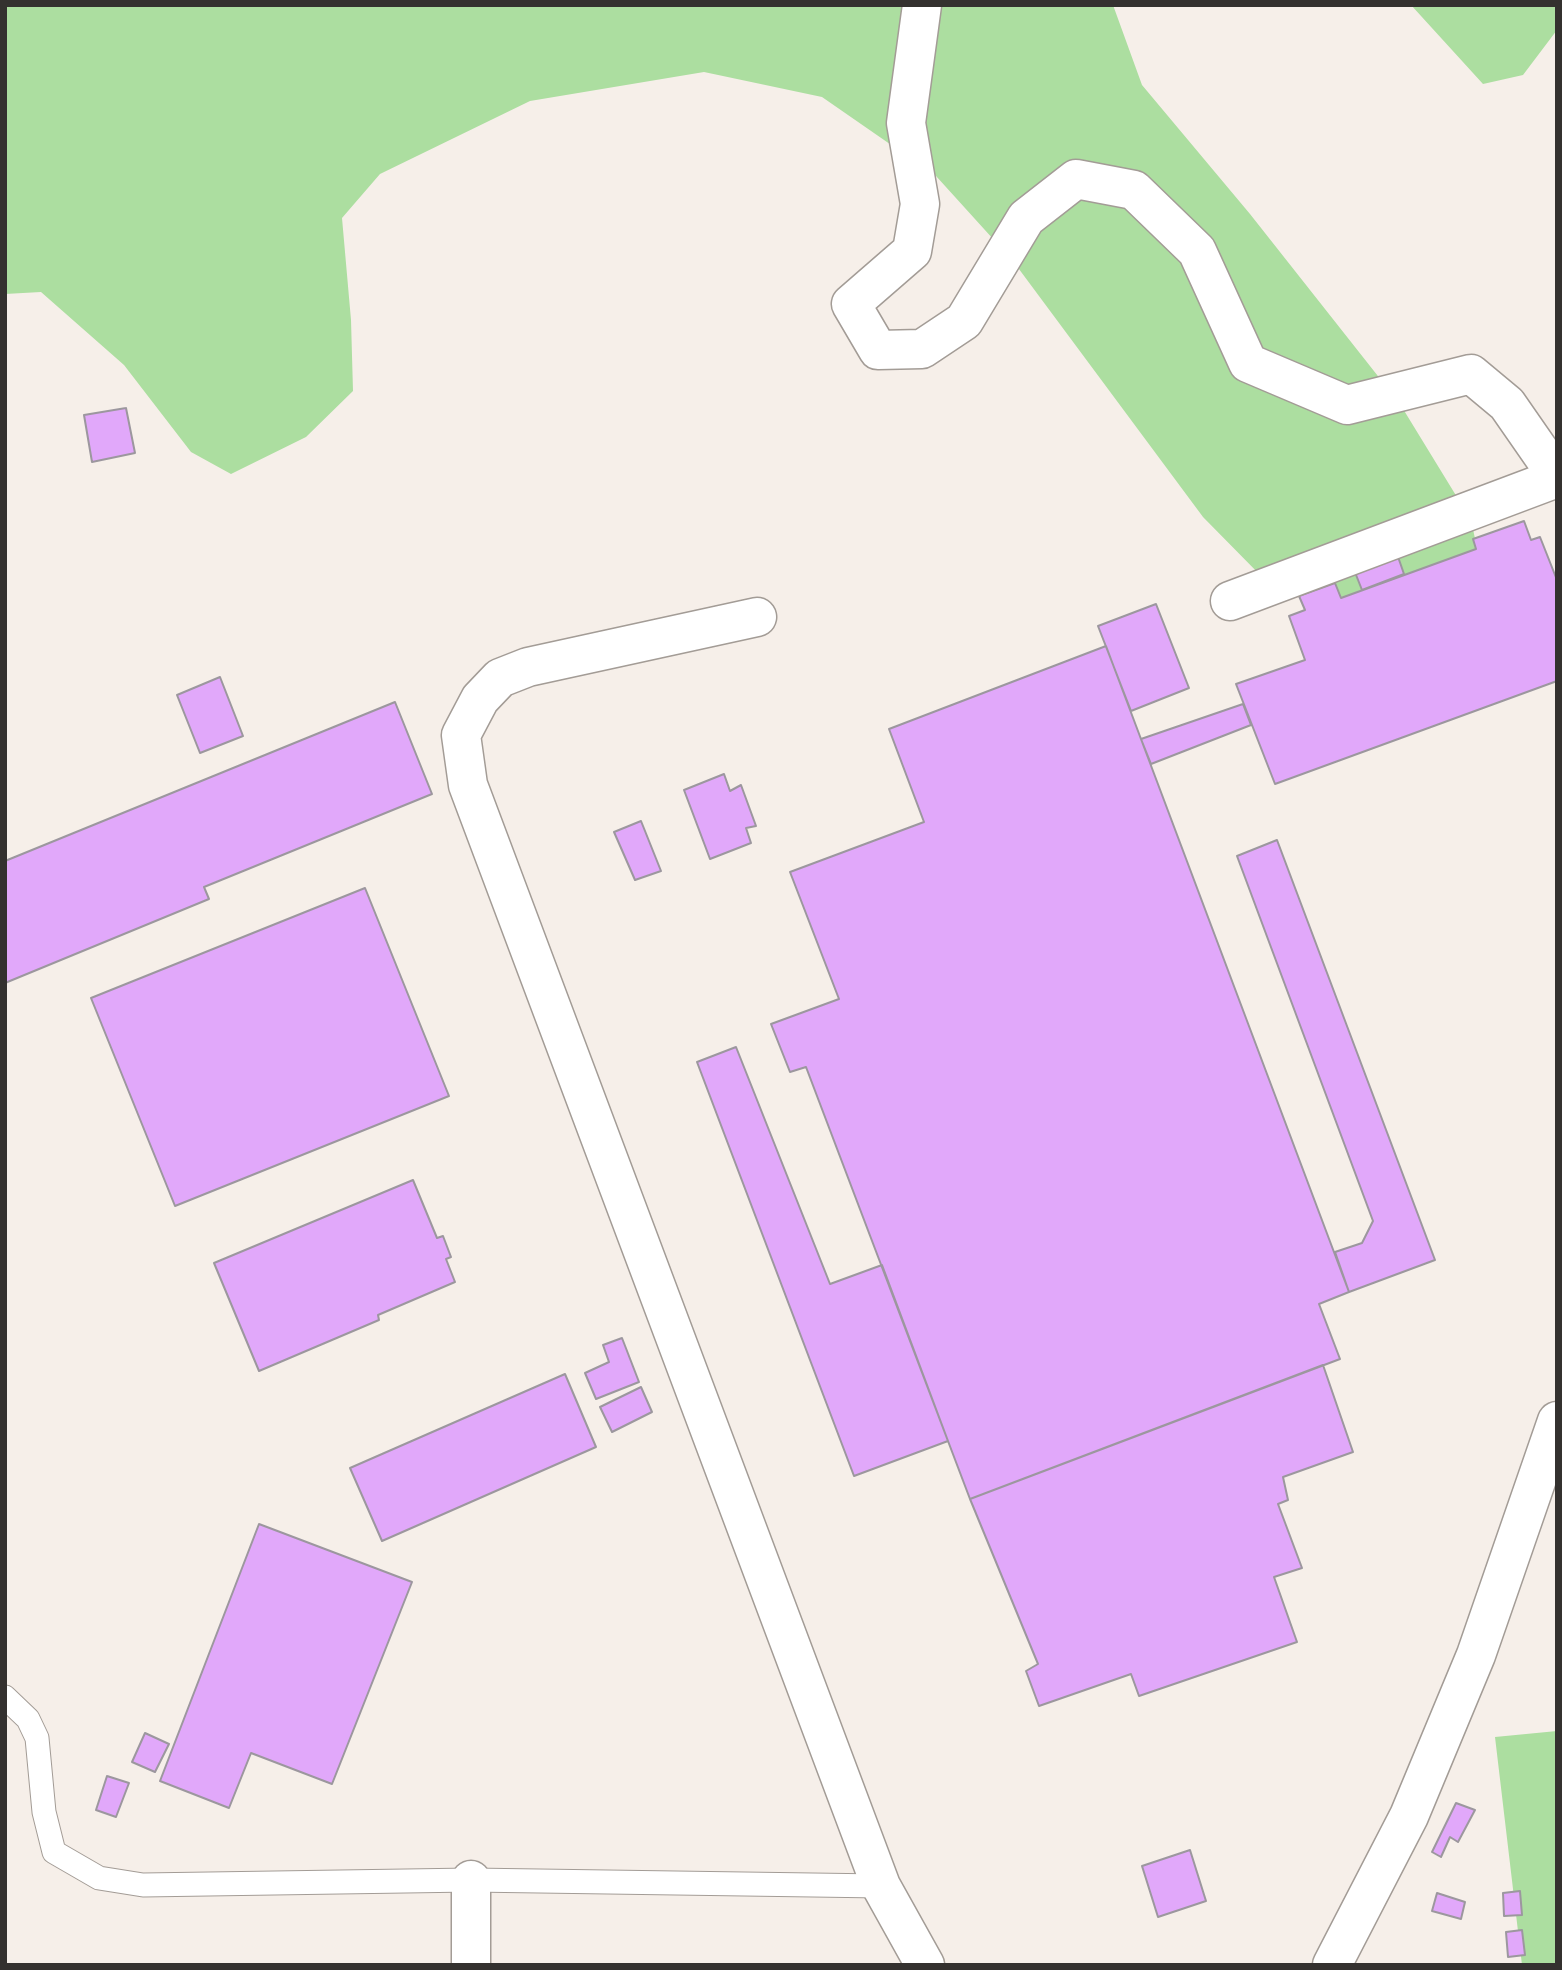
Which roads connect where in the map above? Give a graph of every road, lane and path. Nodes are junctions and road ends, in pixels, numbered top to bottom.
1 (922, 5) edge
2 (1557, 477) edge
3 (1230, 601) dead end
4 (757, 617) dead end
5 (1557, 1421) edge
6 (5, 1696) edge
7 (471, 1880) junction
8 (881, 1886) junction
9 (471, 1965) edge
10 (925, 1965) edge
11 (1332, 1965) edge

1 - 2 street
2 - 3 street
4 - 8 street
5 - 11 street
6 - 7 lane
7 - 8 lane
7 - 9 street
8 - 10 street

